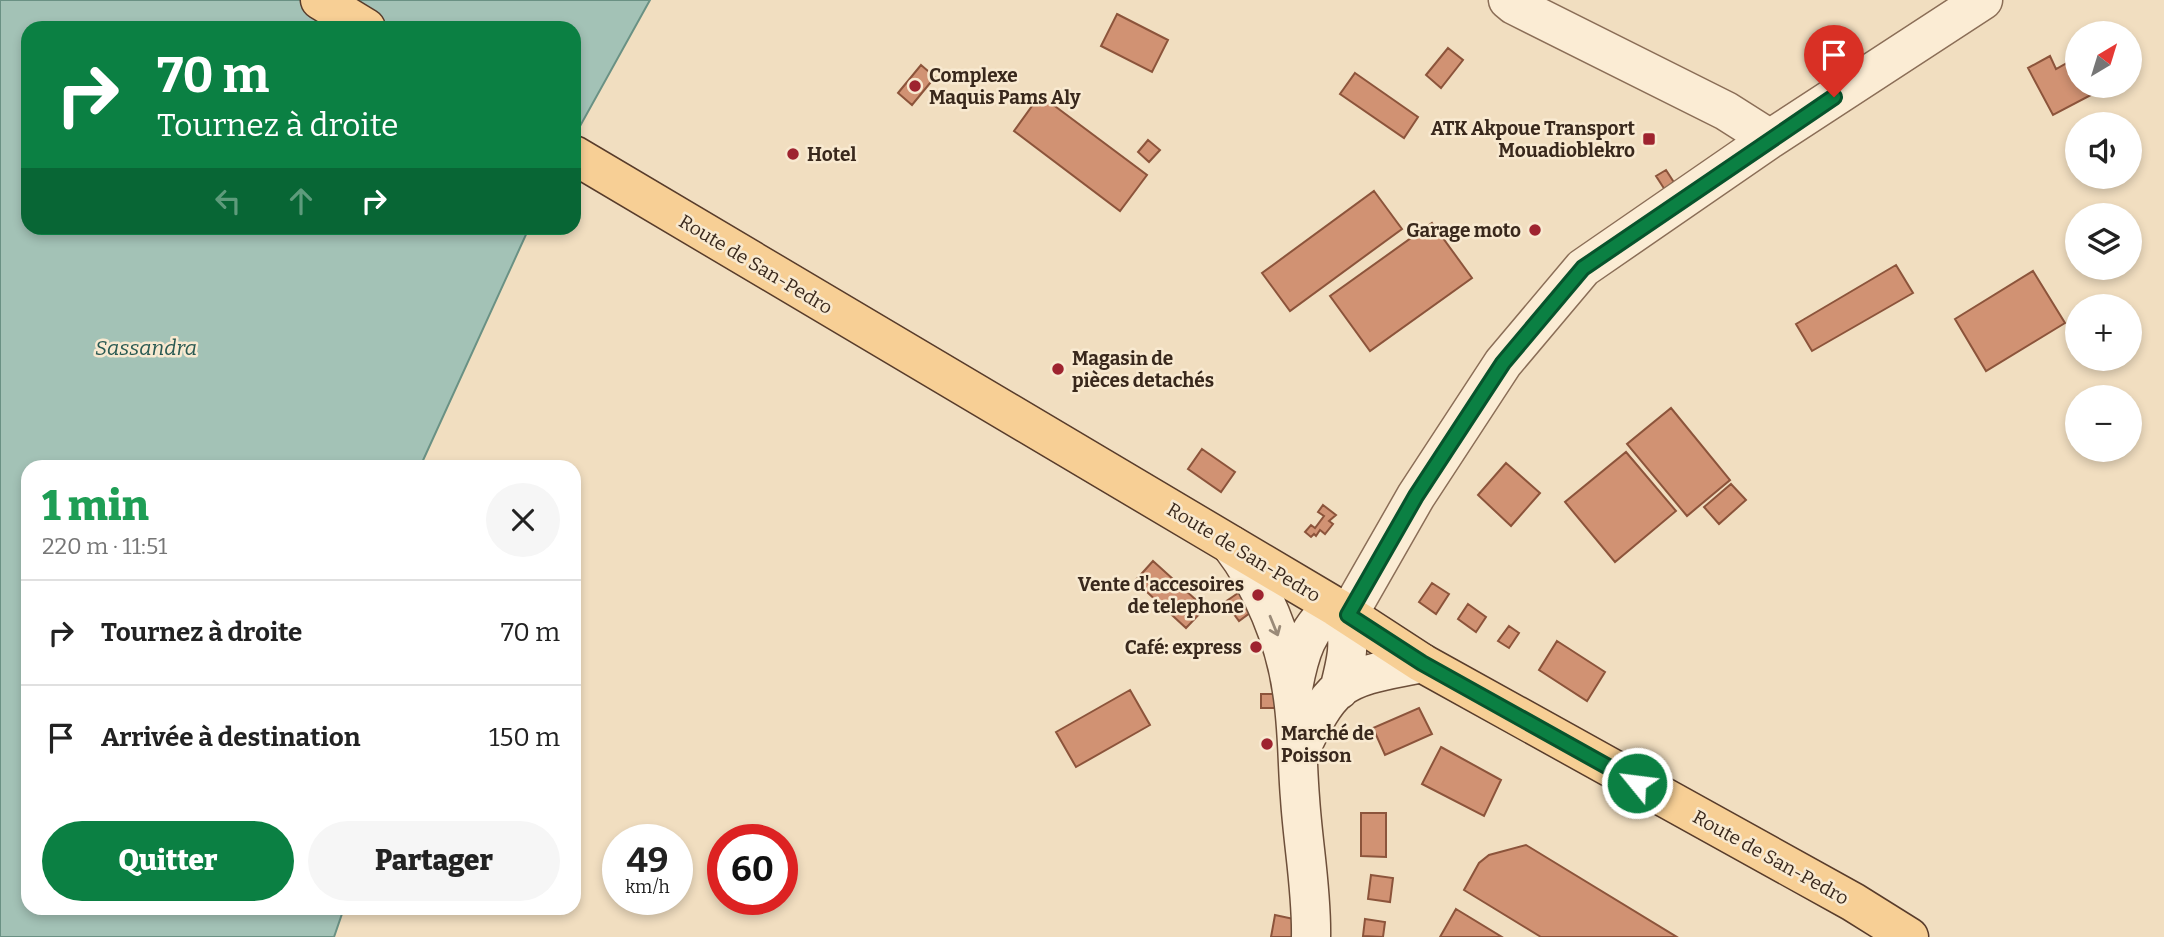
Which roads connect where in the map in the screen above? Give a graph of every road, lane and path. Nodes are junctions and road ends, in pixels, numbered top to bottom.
1 (320, 0) edge
2 (1508, 0) edge
3 (1983, 0) edge
4 (354, 21) edge
5 (1770, 139) junction
6 (581, 159) edge
7 (1231, 545) junction
8 (1342, 611) junction
9 (1422, 663) junction
10 (1339, 690) junction
11 (1293, 692) junction
12 (1298, 754) junction
13 (1311, 937) edge
14 (1909, 937) edge

1 - 4 main road
2 - 5 street
3 - 5 street
5 - 8 street
6 - 7 main road, Route de San-Pedro
7 - 8 main road, Route de San-Pedro
7 -> 11 street
8 - 9 main road, Route de San-Pedro
8 - 10 street
8 - 11 street
9 - 10 street
9 - 14 main road, Route de San-Pedro
10 - 12 street
11 - 12 street
12 - 13 street

